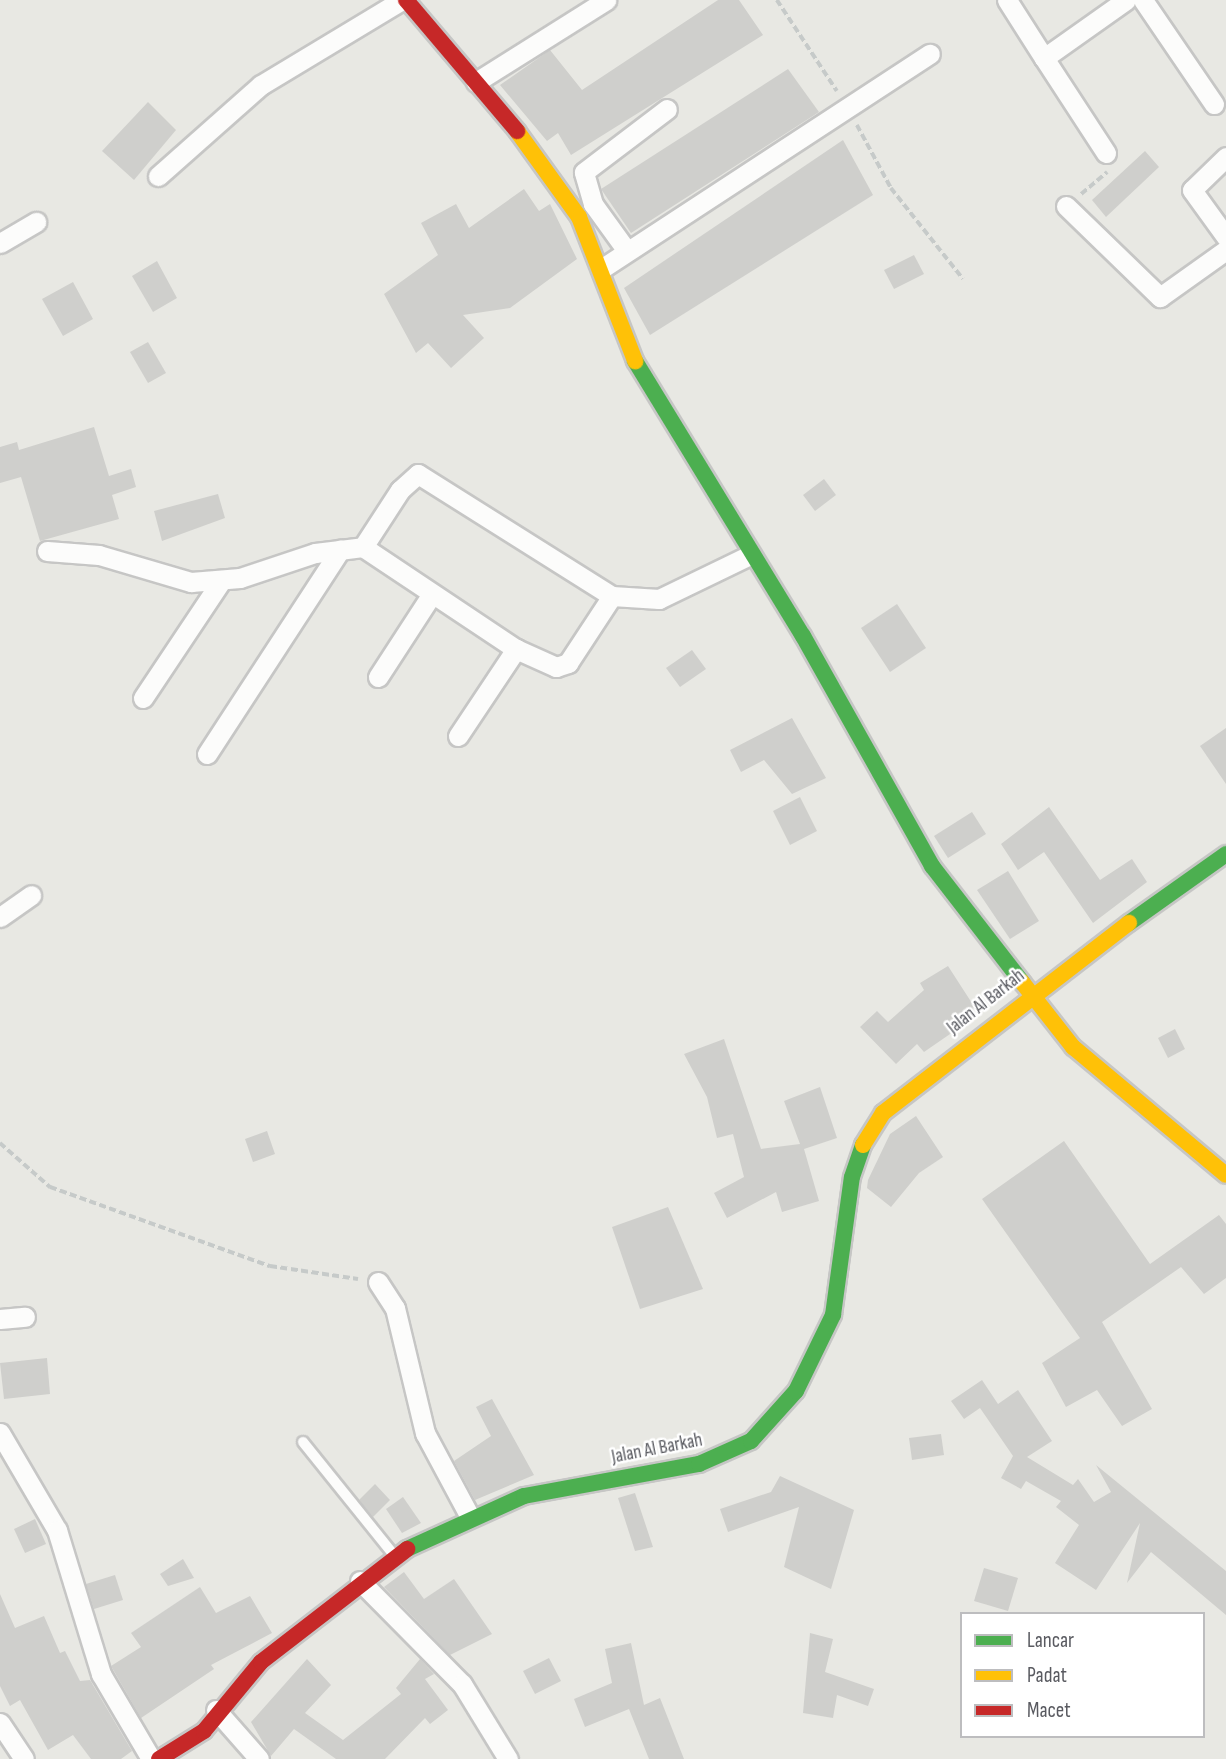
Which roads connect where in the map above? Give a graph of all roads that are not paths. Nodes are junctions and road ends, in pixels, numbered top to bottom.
1 (404, 0) edge
2 (606, 0) edge
3 (1007, 0) edge
4 (1126, 0) edge
5 (1143, 0) edge
6 (930, 54) dead end
7 (1044, 58) junction
8 (476, 82) junction
9 (1214, 104) dead end
10 (667, 109) dead end
11 (1106, 153) road end
12 (1226, 157) edge
13 (158, 176) dead end
14 (1066, 206) road end
15 (36, 222) dead end
16 (1226, 237) edge
17 (0, 243) edge
18 (1226, 250) edge
19 (627, 251) junction
20 (601, 269) junction
21 (363, 547) junction
22 (340, 550) junction
23 (47, 551) dead end
24 (750, 555) junction
25 (220, 581) junction
26 (432, 594) junction
27 (611, 596) junction
28 (516, 649) junction
29 (378, 677) dead end
30 (143, 698) dead end
31 (458, 736) dead end
32 (207, 754) dead end
33 (1226, 854) edge
34 (32, 895) dead end
35 (0, 917) edge
36 (1028, 995) junction
37 (1226, 1175) edge
38 (378, 1282) road end
39 (25, 1317) dead end
40 (0, 1319) edge
41 (0, 1433) edge
42 (303, 1442) dead end
43 (470, 1517) junction
44 (395, 1556) junction
45 (360, 1581) junction
46 (216, 1710) junction
47 (0, 1723) edge
48 (24, 1759) edge
49 (151, 1759) edge
50 (159, 1759) edge
51 (260, 1759) edge
52 (508, 1759) edge

1 - 8 street
1 - 13 street
2 - 8 street
3 - 7 street
4 - 7 street
5 - 9 street
6 - 19 street
7 - 11 street
8 - 20 street
10 - 19 street
12 - 16 street
14 - 18 street
15 - 17 street
19 - 20 street
20 - 24 street
21 - 22 street
21 - 26 street
21 - 27 street
22 - 25 street
22 - 32 street
23 - 25 street
24 - 27 street
24 - 36 street
25 - 30 street
26 - 28 street
26 - 29 street
27 - 28 street
28 - 31 street
33 - 36 street, Jalan Al Barkah
34 - 35 street
36 - 37 street
36 - 43 street, Jalan Al Barkah
38 - 43 street
39 - 40 street
41 - 49 street
42 - 44 lane
43 - 44 street, Jalan Al Barkah
44 - 45 street, Jalan Al Barkah
45 - 46 street, Jalan Al Barkah
45 - 52 street
46 - 50 street, Jalan Al Barkah
46 - 51 street
47 - 48 street

